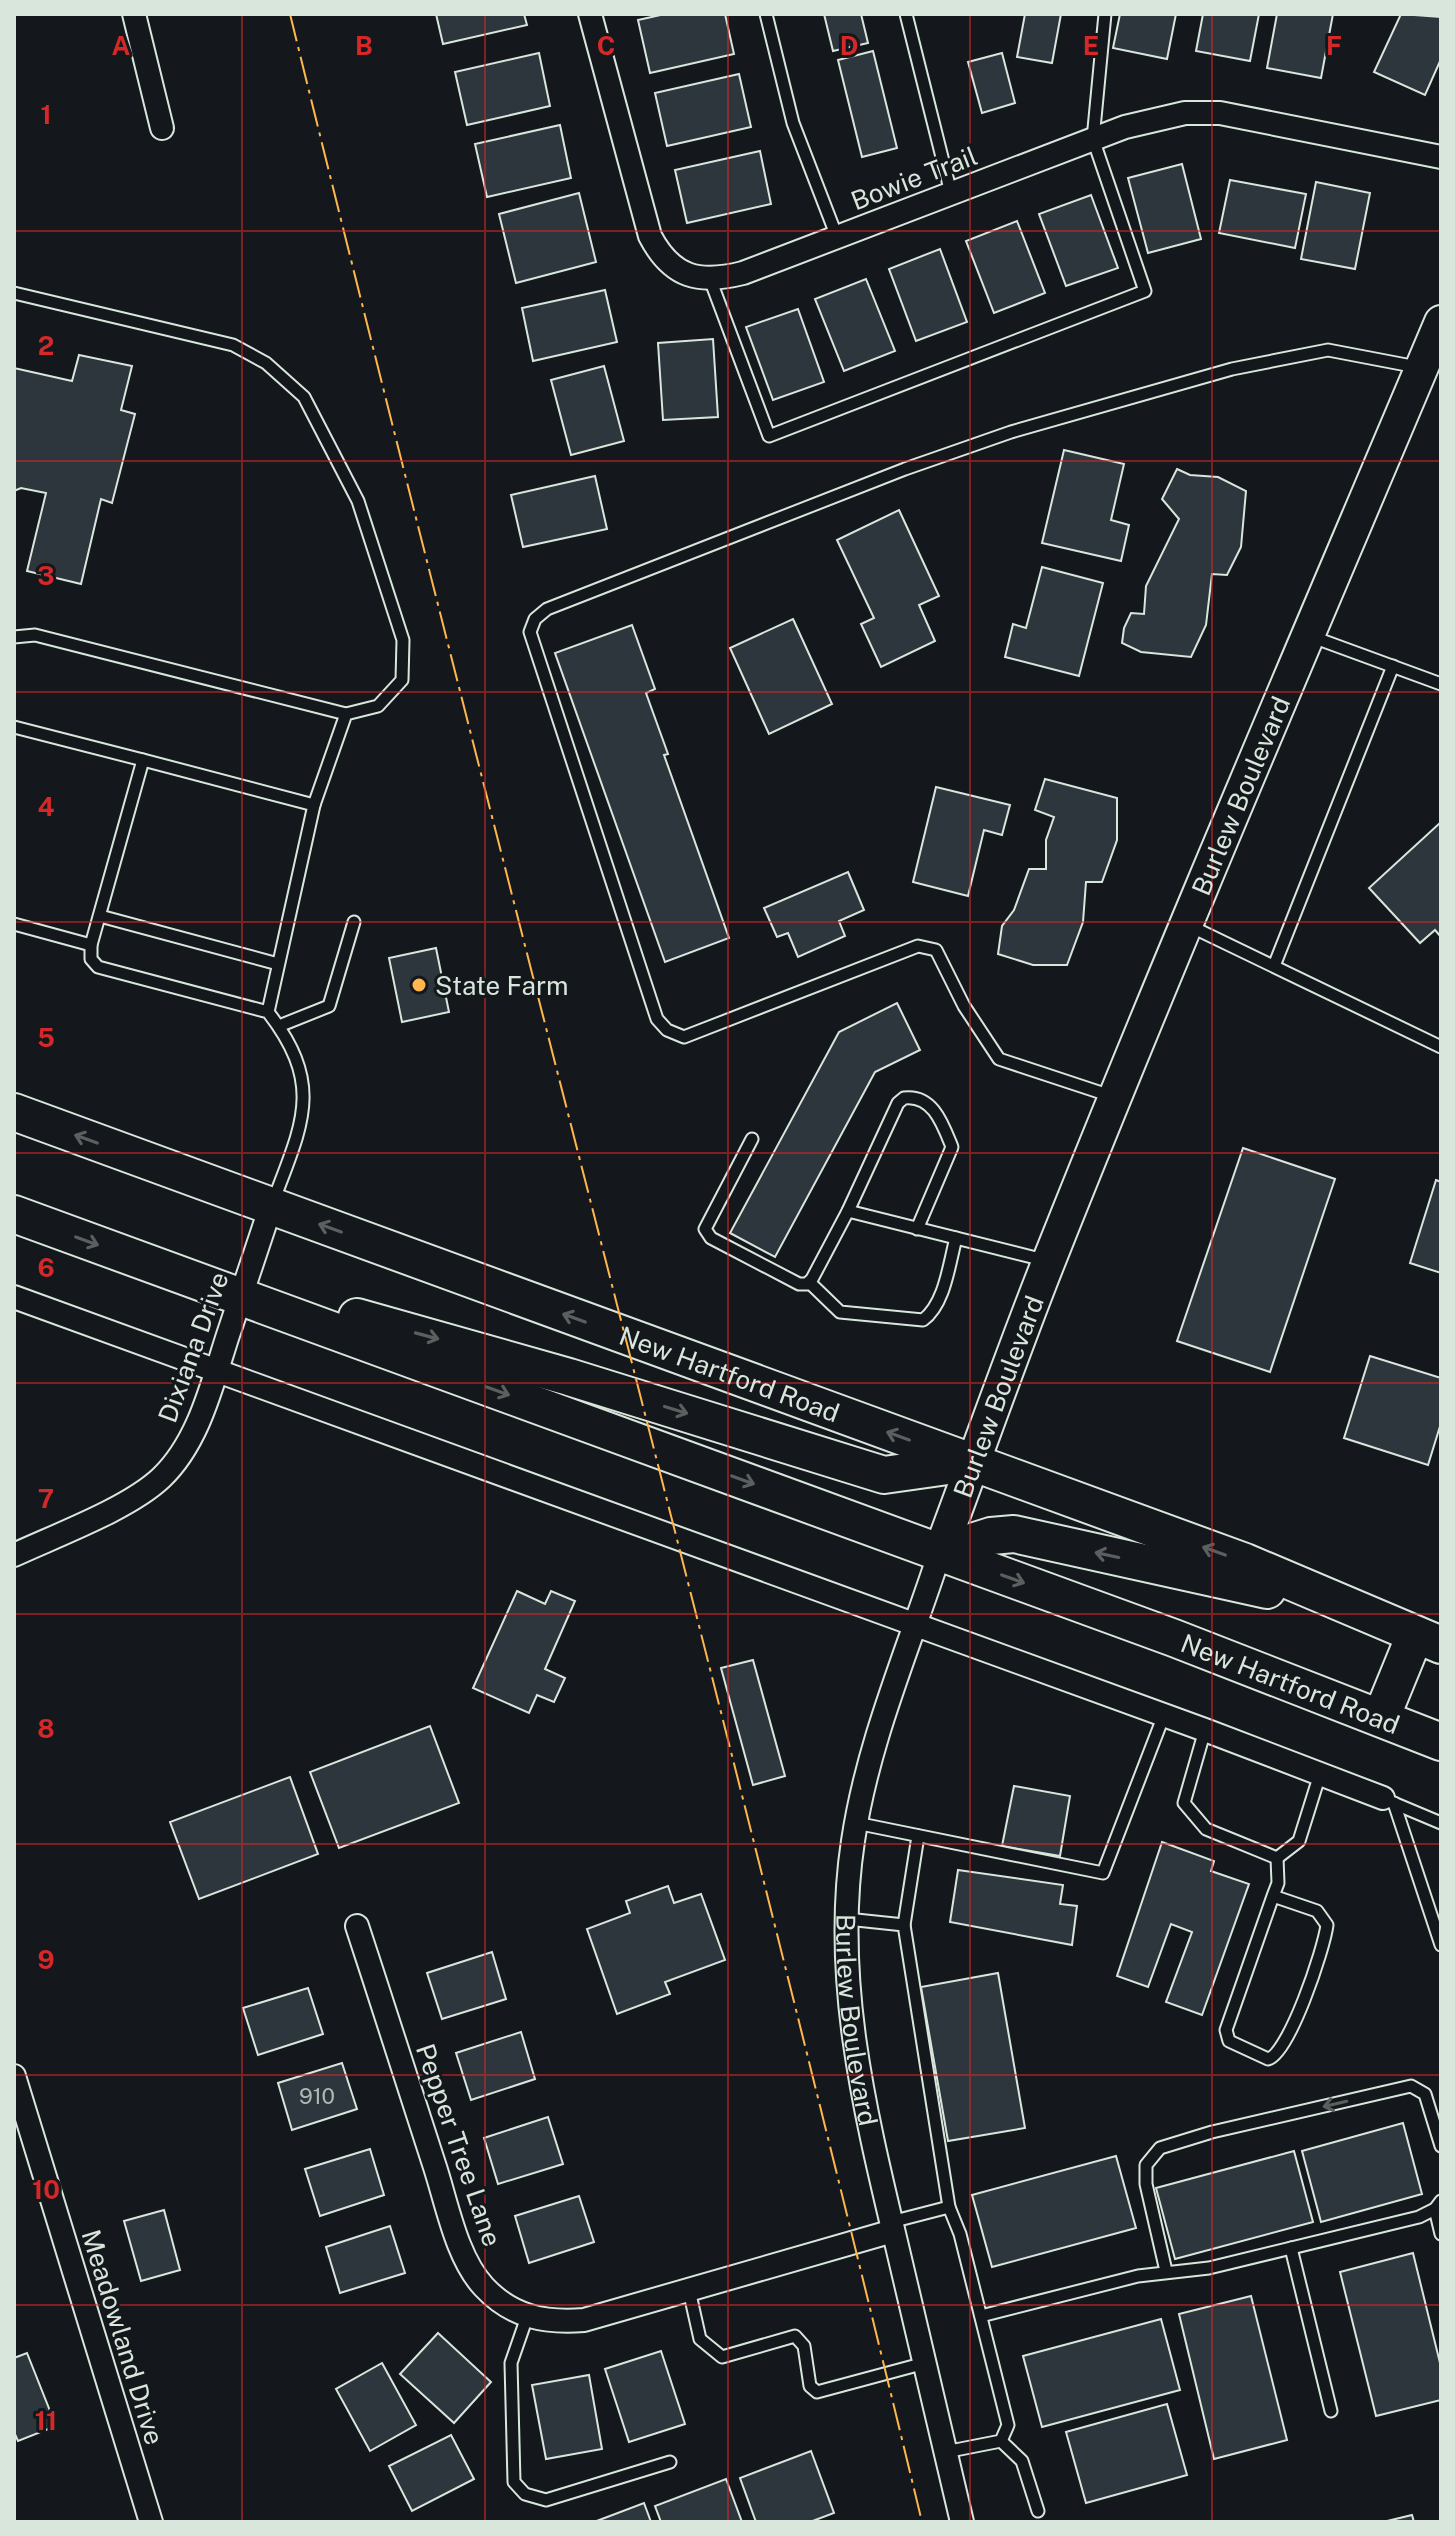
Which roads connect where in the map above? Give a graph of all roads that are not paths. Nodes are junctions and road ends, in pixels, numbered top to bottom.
1 (134, 14) edge
2 (590, 14) edge
3 (766, 14) edge
4 (906, 14) edge
5 (1105, 14) edge
6 (162, 128) dead end
7 (1093, 139) junction
8 (1441, 157) edge
9 (951, 193) junction
10 (837, 237) junction
11 (710, 279) junction
12 (14, 293) edge
13 (1441, 322) edge
14 (1421, 368) junction
15 (1306, 634) junction
16 (14, 637) edge
17 (1393, 666) junction
18 (1441, 684) edge
19 (346, 714) junction
20 (14, 727) edge
21 (143, 760) junction
22 (314, 805) junction
23 (100, 916) junction
24 (354, 922) dead end
25 (14, 924) edge
26 (1186, 924) junction
27 (91, 945) junction
28 (278, 964) junction
29 (1274, 966) junction
30 (268, 1012) junction
31 (279, 1026) junction
32 (1441, 1047) edge
33 (1114, 1098) junction
34 (14, 1112) edge
35 (752, 1139) dead end
36 (271, 1206) junction
37 (848, 1211) junction
38 (14, 1214) edge
39 (917, 1229) junction
40 (956, 1238) junction
41 (1049, 1261) junction
42 (809, 1282) junction
43 (14, 1297) edge
44 (241, 1297) junction
45 (217, 1371) junction
46 (971, 1462) junction
47 (940, 1552) junction
48 (14, 1555) edge
49 (1347, 1607) junction
50 (914, 1623) junction
51 (1428, 1640) edge
52 (1164, 1715) junction
53 (1381, 1718) junction
54 (1205, 1730) junction
55 (1441, 1742) edge
56 (1320, 1774) junction
57 (1388, 1801) junction
58 (856, 1823) junction
59 (1441, 1823) edge
60 (918, 1836) junction
61 (1277, 1858) junction
62 (1273, 1896) junction
63 (847, 1919) junction
64 (904, 1925) junction
65 (357, 1926) dead end
66 (1441, 1945) edge
67 (14, 2076) edge
68 (1441, 2146) edge
69 (1438, 2205) edge
70 (949, 2207) junction
71 (892, 2227) junction
72 (1441, 2234) edge
73 (1291, 2248) junction
74 (1166, 2271) junction
75 (689, 2290) junction
76 (981, 2316) junction
77 (527, 2317) junction
78 (925, 2363) junction
79 (1331, 2411) dead end
80 (1001, 2441) junction
81 (945, 2452) junction
82 (670, 2462) dead end
83 (1038, 2511) dead end
84 (151, 2522) edge
85 (962, 2522) edge

1 - 6 street
2 - 11 street, Bowie Trail
3 - 10 lane
4 - 9 lane
5 - 7 lane
7 - 8 street, Bowie Trail
7 - 9 street, Bowie Trail
7 - 11 lane
9 - 10 street, Bowie Trail
10 - 11 street, Bowie Trail
12 - 19 lane
13 - 14 street, Burlew Boulevard
14 - 15 street, Burlew Boulevard
14 - 33 lane
15 - 17 lane
15 - 26 street, Burlew Boulevard
16 - 19 lane
17 - 18 lane
17 - 29 lane
19 - 22 lane
20 - 21 lane
21 - 22 lane
21 - 23 lane
22 - 28 lane
23 - 27 lane
23 - 28 lane
24 - 31 lane
25 - 27 lane
26 - 29 lane
26 - 33 street, Burlew Boulevard
27 - 30 lane
28 - 30 lane
29 - 32 lane
30 - 31 lane
31 - 36 lane
33 - 41 street, Burlew Boulevard
36 -> 34 main road, New Hartford Road
35 - 42 lane
36 - 44 street, Dixiana Drive
46 -> 36 main road, New Hartford Road
37 - 39 lane
37 - 39 lane
37 - 42 lane
38 -> 44 main road, New Hartford Road
39 - 40 lane
40 - 41 lane
40 - 42 lane
41 - 46 street, Burlew Boulevard
43 - 45 street
44 - 45 street, Dixiana Drive
44 -> 46 main road
44 -> 47 main road, New Hartford Road
45 - 48 street, Dixiana Drive
45 - 50 street
46 - 47 street, Burlew Boulevard
49 -> 46 main road, New Hartford Road
49 -> 47 main road
47 - 50 street, Burlew Boulevard
47 -> 53 main road, New Hartford Road
49 - 51 main road, New Hartford Road
50 - 52 street
50 - 58 street, Burlew Boulevard
51 - 53 main road
52 - 54 street
52 - 60 lane
53 - 55 main road, New Hartford Road
54 - 56 street
54 - 61 lane
56 - 57 street
56 - 61 lane
57 - 59 lane
57 - 66 lane
58 - 60 lane
58 - 63 street, Burlew Boulevard
60 - 64 lane
61 - 62 lane
62 - 62 lane
63 - 64 lane
63 - 71 street, Burlew Boulevard
64 - 70 lane
65 - 77 street, Pepper Tree Lane
67 - 84 street, Meadowland Drive
68 -> 74 lane
69 - 72 lane
69 - 73 lane
70 - 71 lane
70 - 76 lane
71 - 75 street, Pepper Tree Lane
71 - 78 street, Burlew Boulevard
73 - 74 lane
73 - 79 lane
74 - 76 lane
75 - 77 street, Pepper Tree Lane
75 - 78 lane
76 - 80 lane
77 - 82 lane
78 - 81 street, Burlew Boulevard
80 - 81 lane
80 - 83 lane
81 - 85 street, Burlew Boulevard

